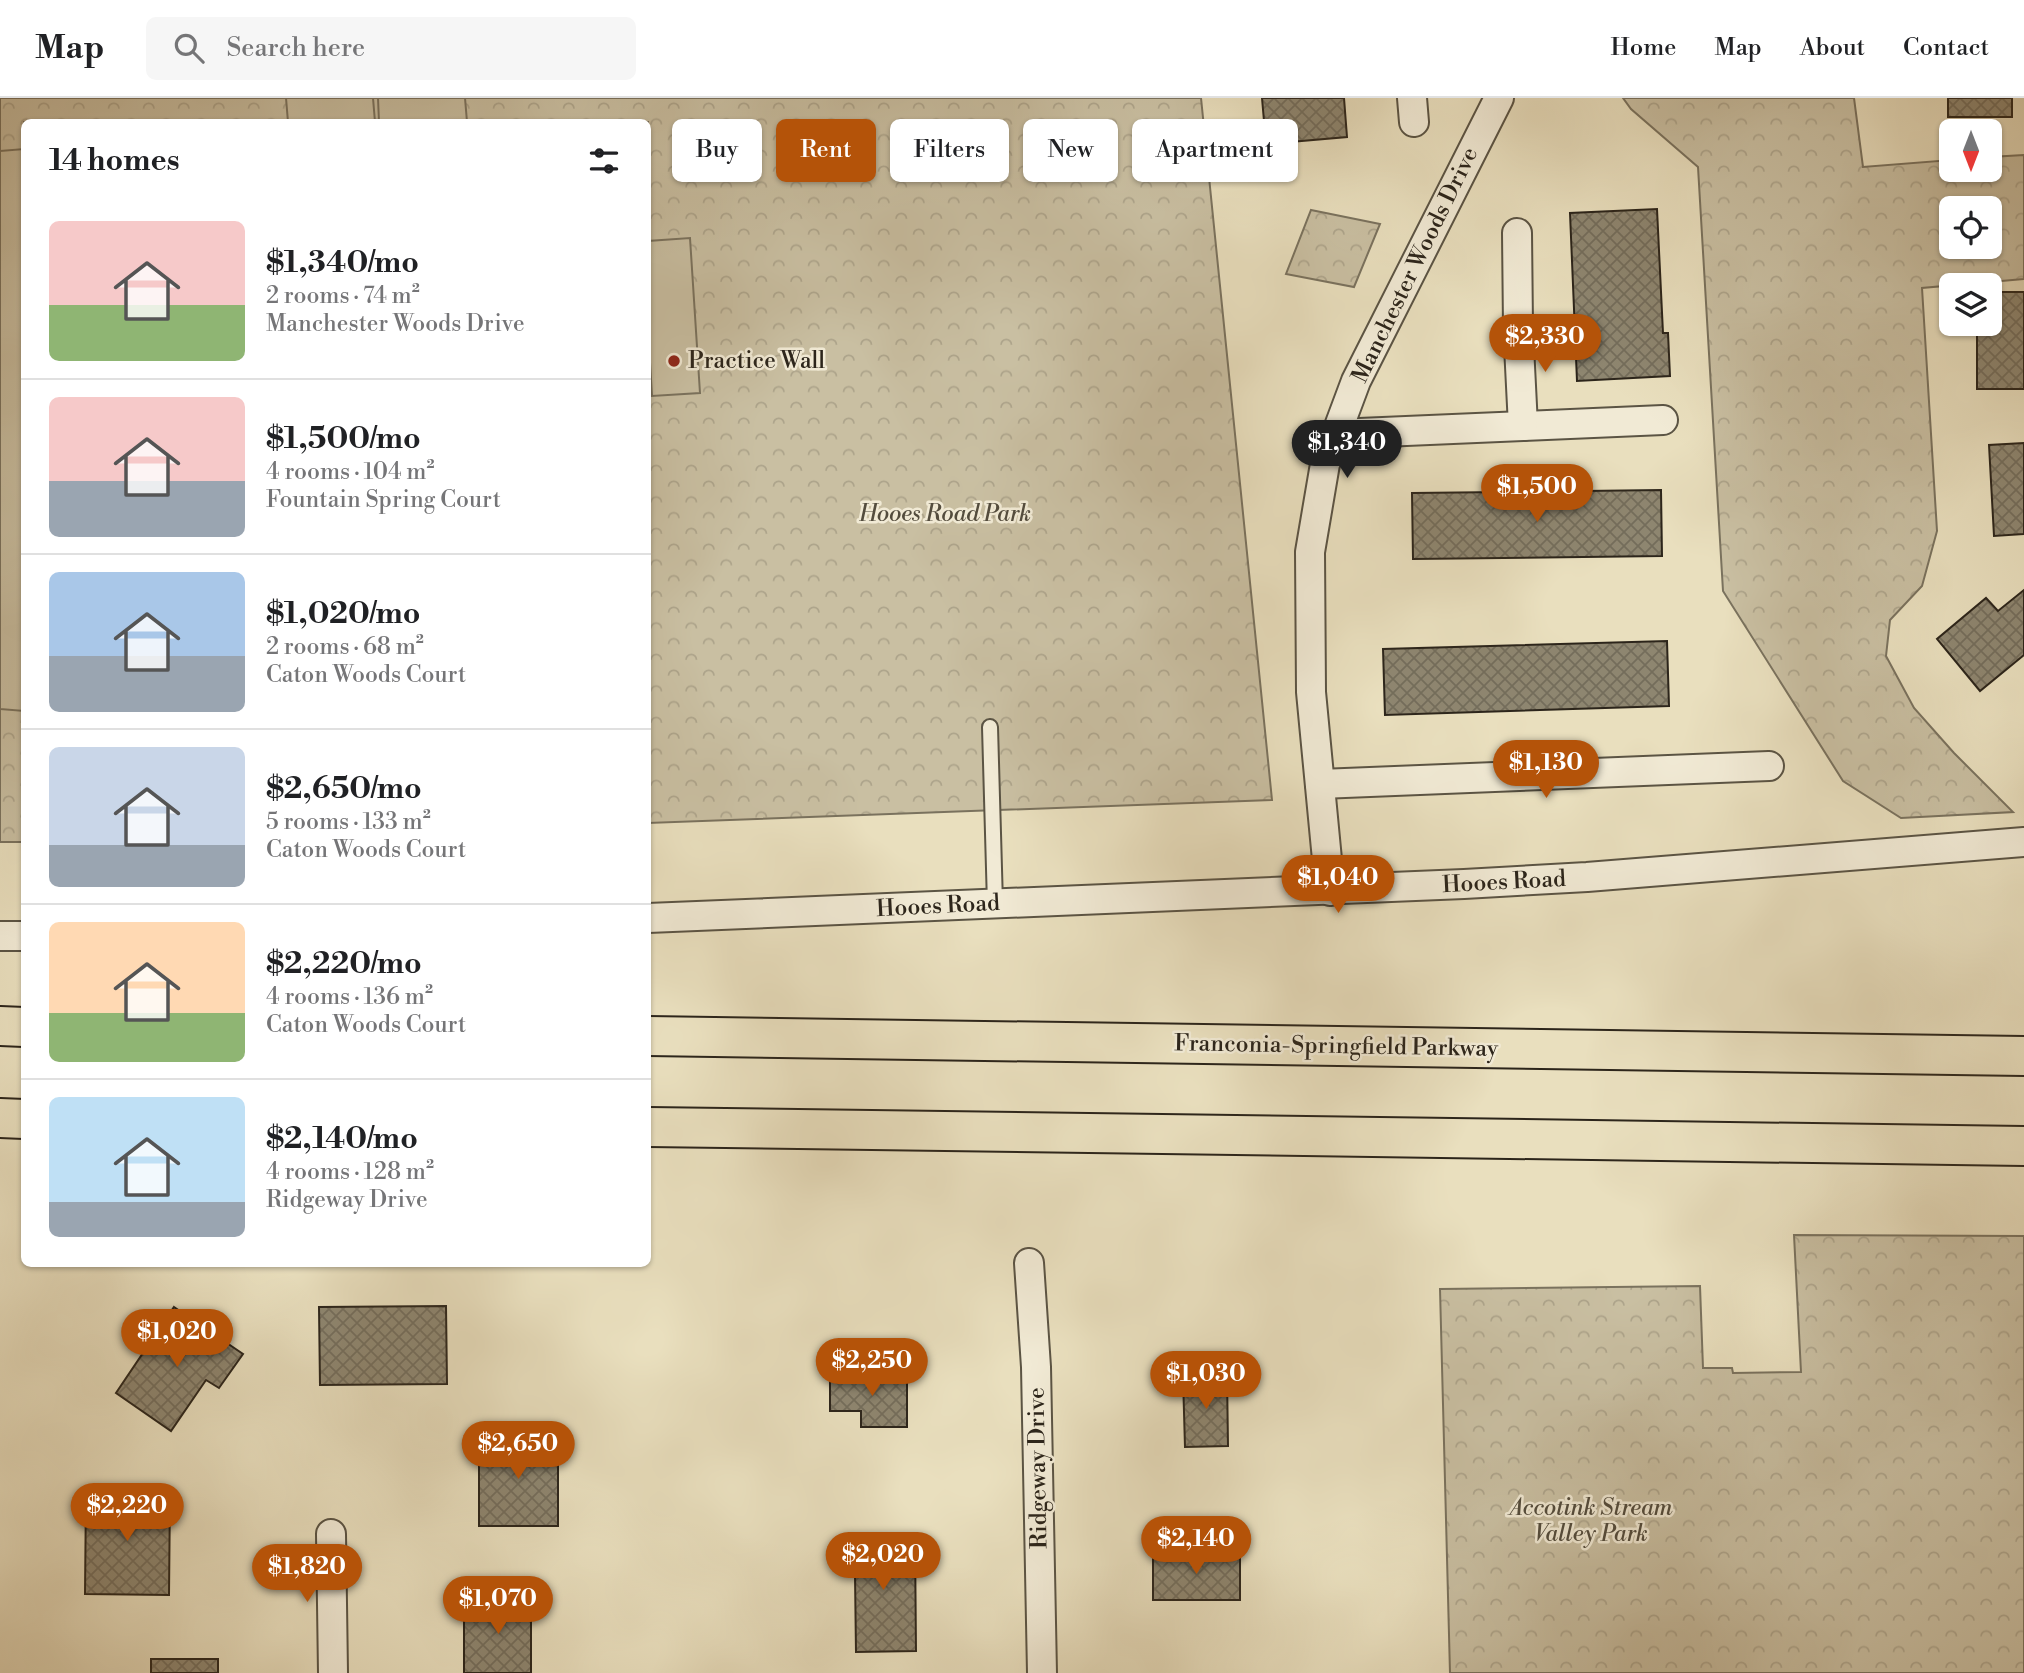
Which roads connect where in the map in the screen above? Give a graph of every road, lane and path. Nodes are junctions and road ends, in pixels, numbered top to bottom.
1 (1499, 98) edge
2 (1517, 233) dead end
3 (1663, 420) dead end
4 (1523, 426) junction
5 (1336, 434) junction
6 (990, 727) dead end
7 (1769, 766) dead end
8 (1320, 784) junction
9 (2024, 842) edge
10 (1330, 891) junction
11 (995, 904) junction
12 (651, 918) edge
13 (0, 936) edge
14 (21, 936) edge
15 (0, 1026) edge
16 (21, 1027) edge
17 (651, 1036) edge
18 (2024, 1056) edge
19 (0, 1118) edge
20 (21, 1118) edge
21 (651, 1127) edge
22 (2024, 1146) edge
23 (1029, 1263) dead end
24 (331, 1534) dead end
25 (333, 1673) edge
26 (1042, 1673) edge

1 - 5 street, Manchester Woods Drive
2 - 4 street
3 - 4 street
4 - 5 street
5 - 8 street, Manchester Woods Drive
6 - 11 lane
7 - 8 street
8 - 10 street, Manchester Woods Drive
9 - 10 street, Hooes Road
10 - 11 street, Hooes Road
11 - 12 street, Hooes Road
13 - 14 street
15 - 16 main road
17 - 18 main road, Franconia-Springfield Parkway
19 - 20 main road
21 - 22 main road
23 - 26 street, Ridgeway Drive
24 - 25 street

